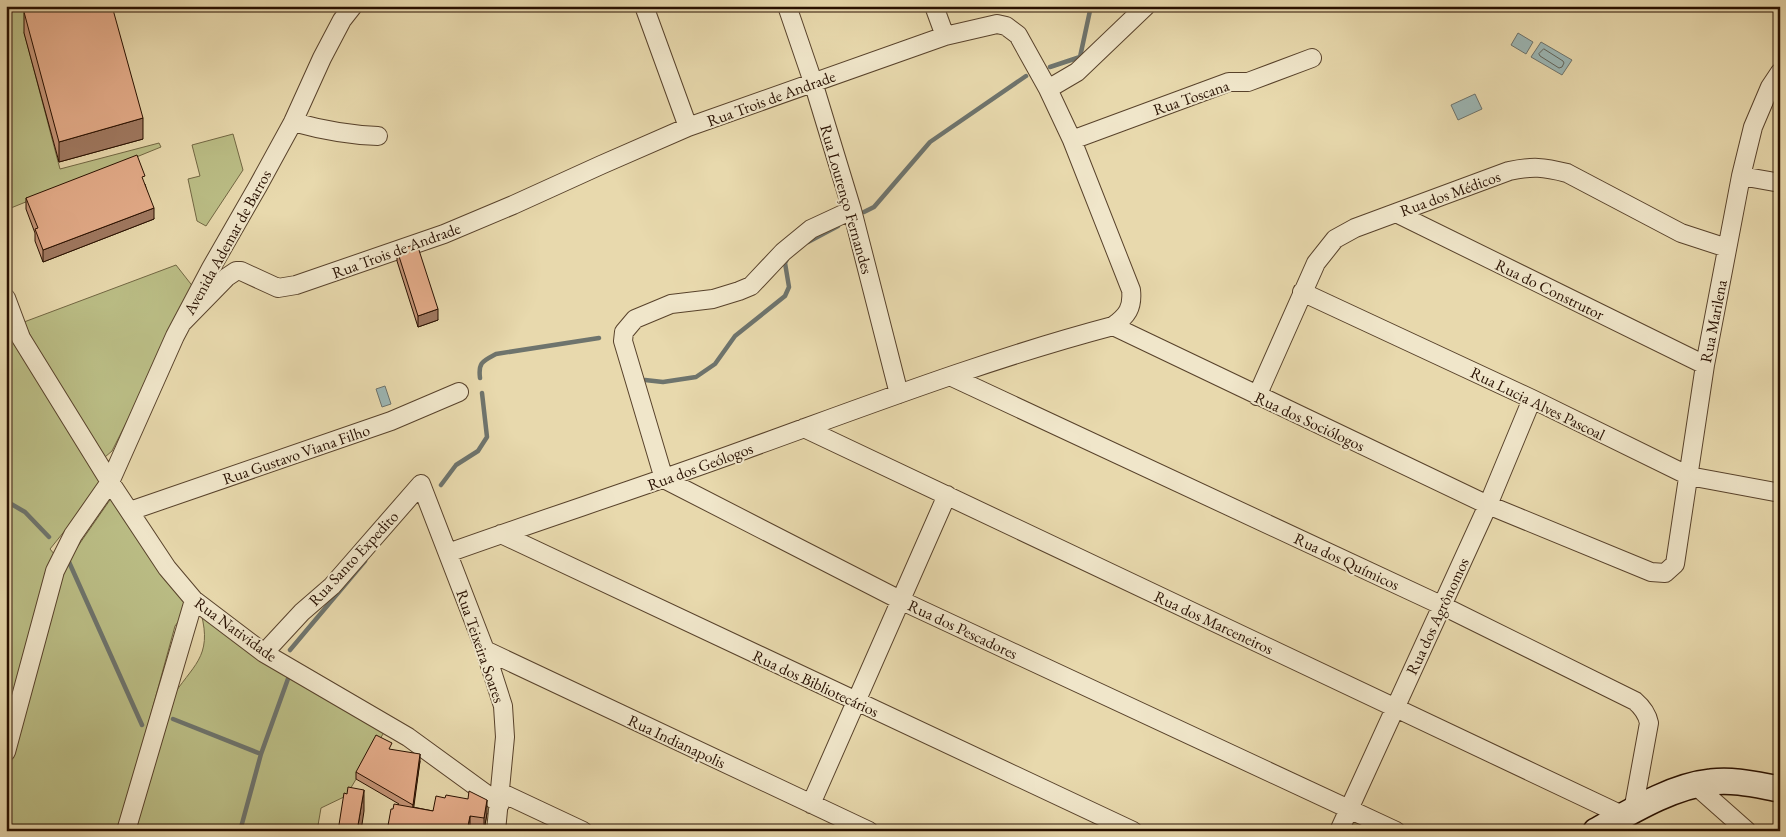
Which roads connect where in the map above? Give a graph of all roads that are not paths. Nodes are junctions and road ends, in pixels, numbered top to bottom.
1 (353, 6) edge
2 (644, 6) edge
3 (787, 6) edge
4 (934, 6) edge
5 (1146, 6) edge
6 (945, 36) junction
7 (1312, 58) dead end
8 (1780, 72) edge
9 (813, 82) junction
10 (1048, 89) junction
11 (293, 122) junction
12 (688, 128) junction
13 (378, 136) dead end
14 (1072, 140) junction
15 (1741, 176) junction
16 (1780, 183) edge
17 (852, 210) junction
18 (1396, 213) junction
19 (1727, 248) junction
20 (211, 268) junction
21 (227, 277) junction
22 (1302, 292) junction
23 (6, 298) edge
24 (182, 323) junction
25 (1113, 326) junction
26 (1705, 365) junction
27 (952, 377) junction
28 (460, 392) dead end
29 (899, 394) junction
30 (1257, 396) junction
31 (1532, 399) junction
32 (804, 428) junction
33 (1689, 476) junction
34 (664, 479) junction
35 (110, 482) junction
36 (421, 484) joint
37 (1780, 493) edge
38 (947, 495) junction
39 (1488, 505) junction
40 (130, 511) junction
41 (501, 534) junction
42 (448, 554) junction
43 (1665, 573) joint
44 (194, 600) junction
45 (900, 600) junction
46 (1443, 606) junction
47 (485, 650) junction
48 (264, 653) junction
49 (856, 702) junction
50 (1394, 707) junction
51 (6, 752) edge
52 (1694, 784) junction
53 (1780, 789) edge
54 (500, 798) junction
55 (811, 804) junction
56 (1349, 808) junction
57 (1628, 813) junction
58 (126, 831) edge
59 (496, 831) edge
60 (583, 831) edge
61 (870, 831) edge
62 (1133, 831) edge
63 (1339, 831) edge
64 (1396, 831) edge
65 (1596, 831) edge
66 (1747, 831) edge

1 - 11 street, Avenida Ademar de Barros
2 - 12 street
3 - 9 street, Rua Lourenço Fernandes
4 - 6 street
5 - 10 street
6 - 9 street, Rua Trois de Andrade
6 - 10 street, Rua Trois de Andrade
7 - 14 street, Rua Toscana
8 - 15 street, Rua Marilena
9 - 12 street, Rua Trois de Andrade
9 - 17 street, Rua Lourenço Fernandes
10 - 14 street, Rua Trois de Andrade
11 - 13 street
11 - 20 street, Avenida Ademar de Barros
12 - 21 street, Rua Trois de Andrade
14 - 25 street, Rua Trois de Andrade
15 - 16 street
15 - 19 street, Rua Marilena
17 - 29 street, Rua Lourenço Fernandes
17 - 34 street
18 - 19 street, Rua dos Médicos
18 - 22 street, Rua dos Médicos
18 - 26 street, Rua do Construtor
19 - 26 street, Rua Marilena
20 - 21 street
20 - 24 street, Avenida Ademar de Barros
21 - 24 street
22 - 30 street, Rua dos Médicos
22 - 31 street, Rua Lucia Alves Pascoal
23 - 35 street, Rua Natividade
24 - 35 street, Avenida Ademar de Barros
25 - 27 street
25 - 30 street, Rua dos Sociólogos
26 - 33 street, Rua Marilena
27 - 29 street, Rua dos Geólogos
27 - 46 street, Rua dos Químicos
28 - 40 street, Rua Gustavo Viana Filho
29 - 32 street, Rua dos Geólogos
30 - 39 street, Rua dos Sociólogos
31 - 33 street, Rua Lucia Alves Pascoal
31 - 39 street, Rua dos Agrônomos
32 - 34 street, Rua dos Geólogos
32 - 38 street, Rua dos Marceneiros
33 - 37 street, Rua Lucia Alves Pascoal
33 - 43 street, Rua Marilena
34 - 41 street, Rua dos Geólogos
34 - 45 street, Rua dos Pescadores
35 - 40 street, Rua Natividade
35 - 51 street, Avenida Ademar de Barros
36 - 42 street, Rua Teixeira Soares
36 - 48 street, Rua Santo Expedito
38 - 45 street
38 - 50 street, Rua dos Marceneiros
39 - 43 street, Rua dos Sociólogos
39 - 46 street, Rua dos Agrônomos
40 - 44 street, Rua Natividade
41 - 42 street, Rua dos Geólogos
41 - 49 street, Rua dos Bibliotecários
42 - 47 street, Rua Teixeira Soares
44 - 48 street, Rua Natividade
44 - 58 street
45 - 49 street
45 - 56 street, Rua dos Pescadores
46 - 50 street, Rua dos Agrônomos
46 - 57 street, Rua dos Químicos
47 - 54 street, Rua Teixeira Soares
47 - 55 street, Rua Indianapolis
48 - 54 street, Rua Natividade
49 - 55 street
49 - 62 street, Rua dos Bibliotecários
50 - 56 street, Rua dos Agrônomos
50 - 57 street, Rua dos Marceneiros
52 - 53 street
52 - 57 street
52 - 66 street
54 - 59 street, Rua Teixeira Soares
54 - 60 street, Rua Natividade
55 - 61 street, Rua Indianapolis
56 - 63 street, Rua dos Agrônomos
56 - 64 street, Rua dos Pescadores
57 - 65 street

